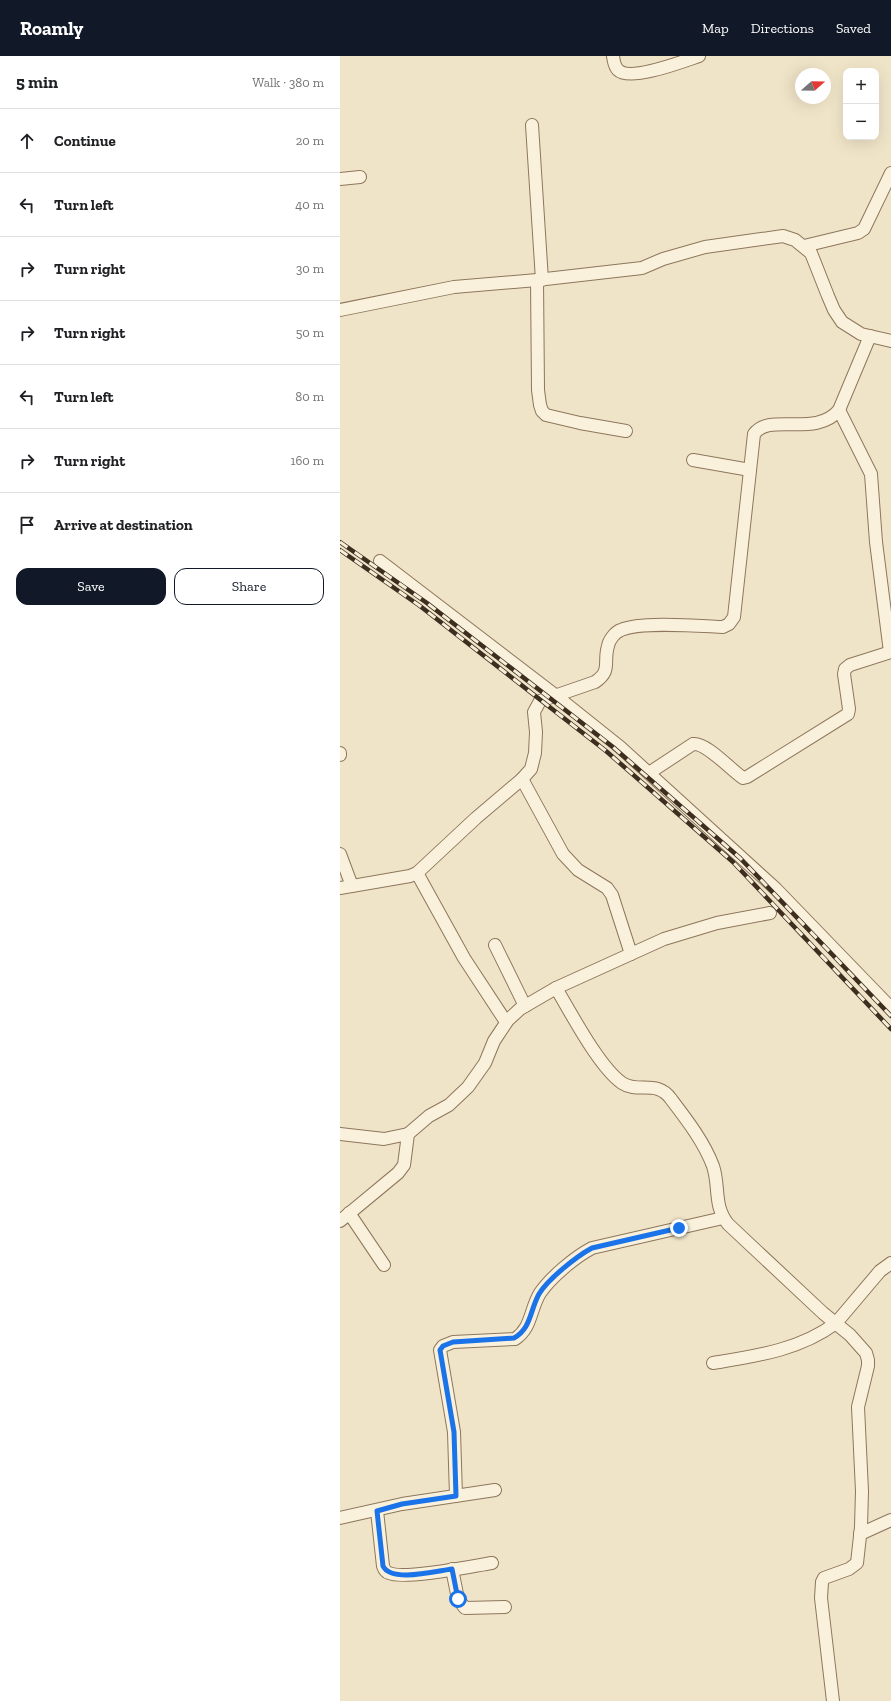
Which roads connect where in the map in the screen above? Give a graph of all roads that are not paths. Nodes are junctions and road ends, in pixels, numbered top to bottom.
1 (613, 56) edge
2 (699, 56) edge
3 (532, 125) dead end
4 (891, 173) edge
5 (360, 177) dead end
6 (340, 179) edge
7 (804, 246) junction
8 (539, 280) junction
9 (340, 310) edge
10 (870, 336) junction
11 (891, 341) edge
12 (839, 410) junction
13 (626, 430) dead end
14 (693, 460) dead end
15 (750, 470) junction
16 (380, 561) dead end
17 (891, 652) edge
18 (555, 695) junction
19 (649, 773) junction
20 (522, 779) junction
21 (340, 854) edge
22 (417, 873) junction
23 (346, 887) edge
24 (770, 913) dead end
25 (494, 945) dead end
26 (630, 954) junction
27 (556, 988) junction
28 (526, 1006) junction
29 (891, 1008) edge
30 (506, 1022) junction
31 (340, 1134) edge
32 (408, 1134) junction
33 (344, 1217) edge
34 (723, 1218) junction
35 (891, 1263) edge
36 (384, 1265) dead end
37 (836, 1323) junction
38 (713, 1363) dead end
39 (495, 1490) dead end
40 (456, 1496) junction
41 (377, 1511) junction
42 (340, 1518) edge
43 (891, 1520) edge
44 (860, 1534) junction
45 (492, 1563) dead end
46 (452, 1569) junction
47 (506, 1607) dead end
48 (833, 1701) edge

1 - 2 street
3 - 8 street
4 - 7 street
5 - 6 street
7 - 8 street
7 - 10 street
8 - 9 street
8 - 13 street
10 - 11 street
10 - 12 street
12 - 15 street
12 - 17 street
14 - 15 street
15 - 18 street
16 - 18 street
17 - 19 street
18 - 19 street
18 - 20 street
19 - 29 street
20 - 22 street
20 - 26 street
21 - 23 street
22 - 23 street
22 - 30 street
24 - 26 street
25 - 28 street
26 - 27 street
27 - 28 street
27 - 34 street
28 - 30 street
30 - 32 street
31 - 32 street
32 - 33 street
33 - 36 street
34 - 37 street
34 - 40 street
35 - 37 street
37 - 38 street
37 - 44 street
39 - 40 street
40 - 41 street
41 - 42 street
41 - 46 street
43 - 44 street
44 - 48 street
45 - 46 street
46 - 47 street

